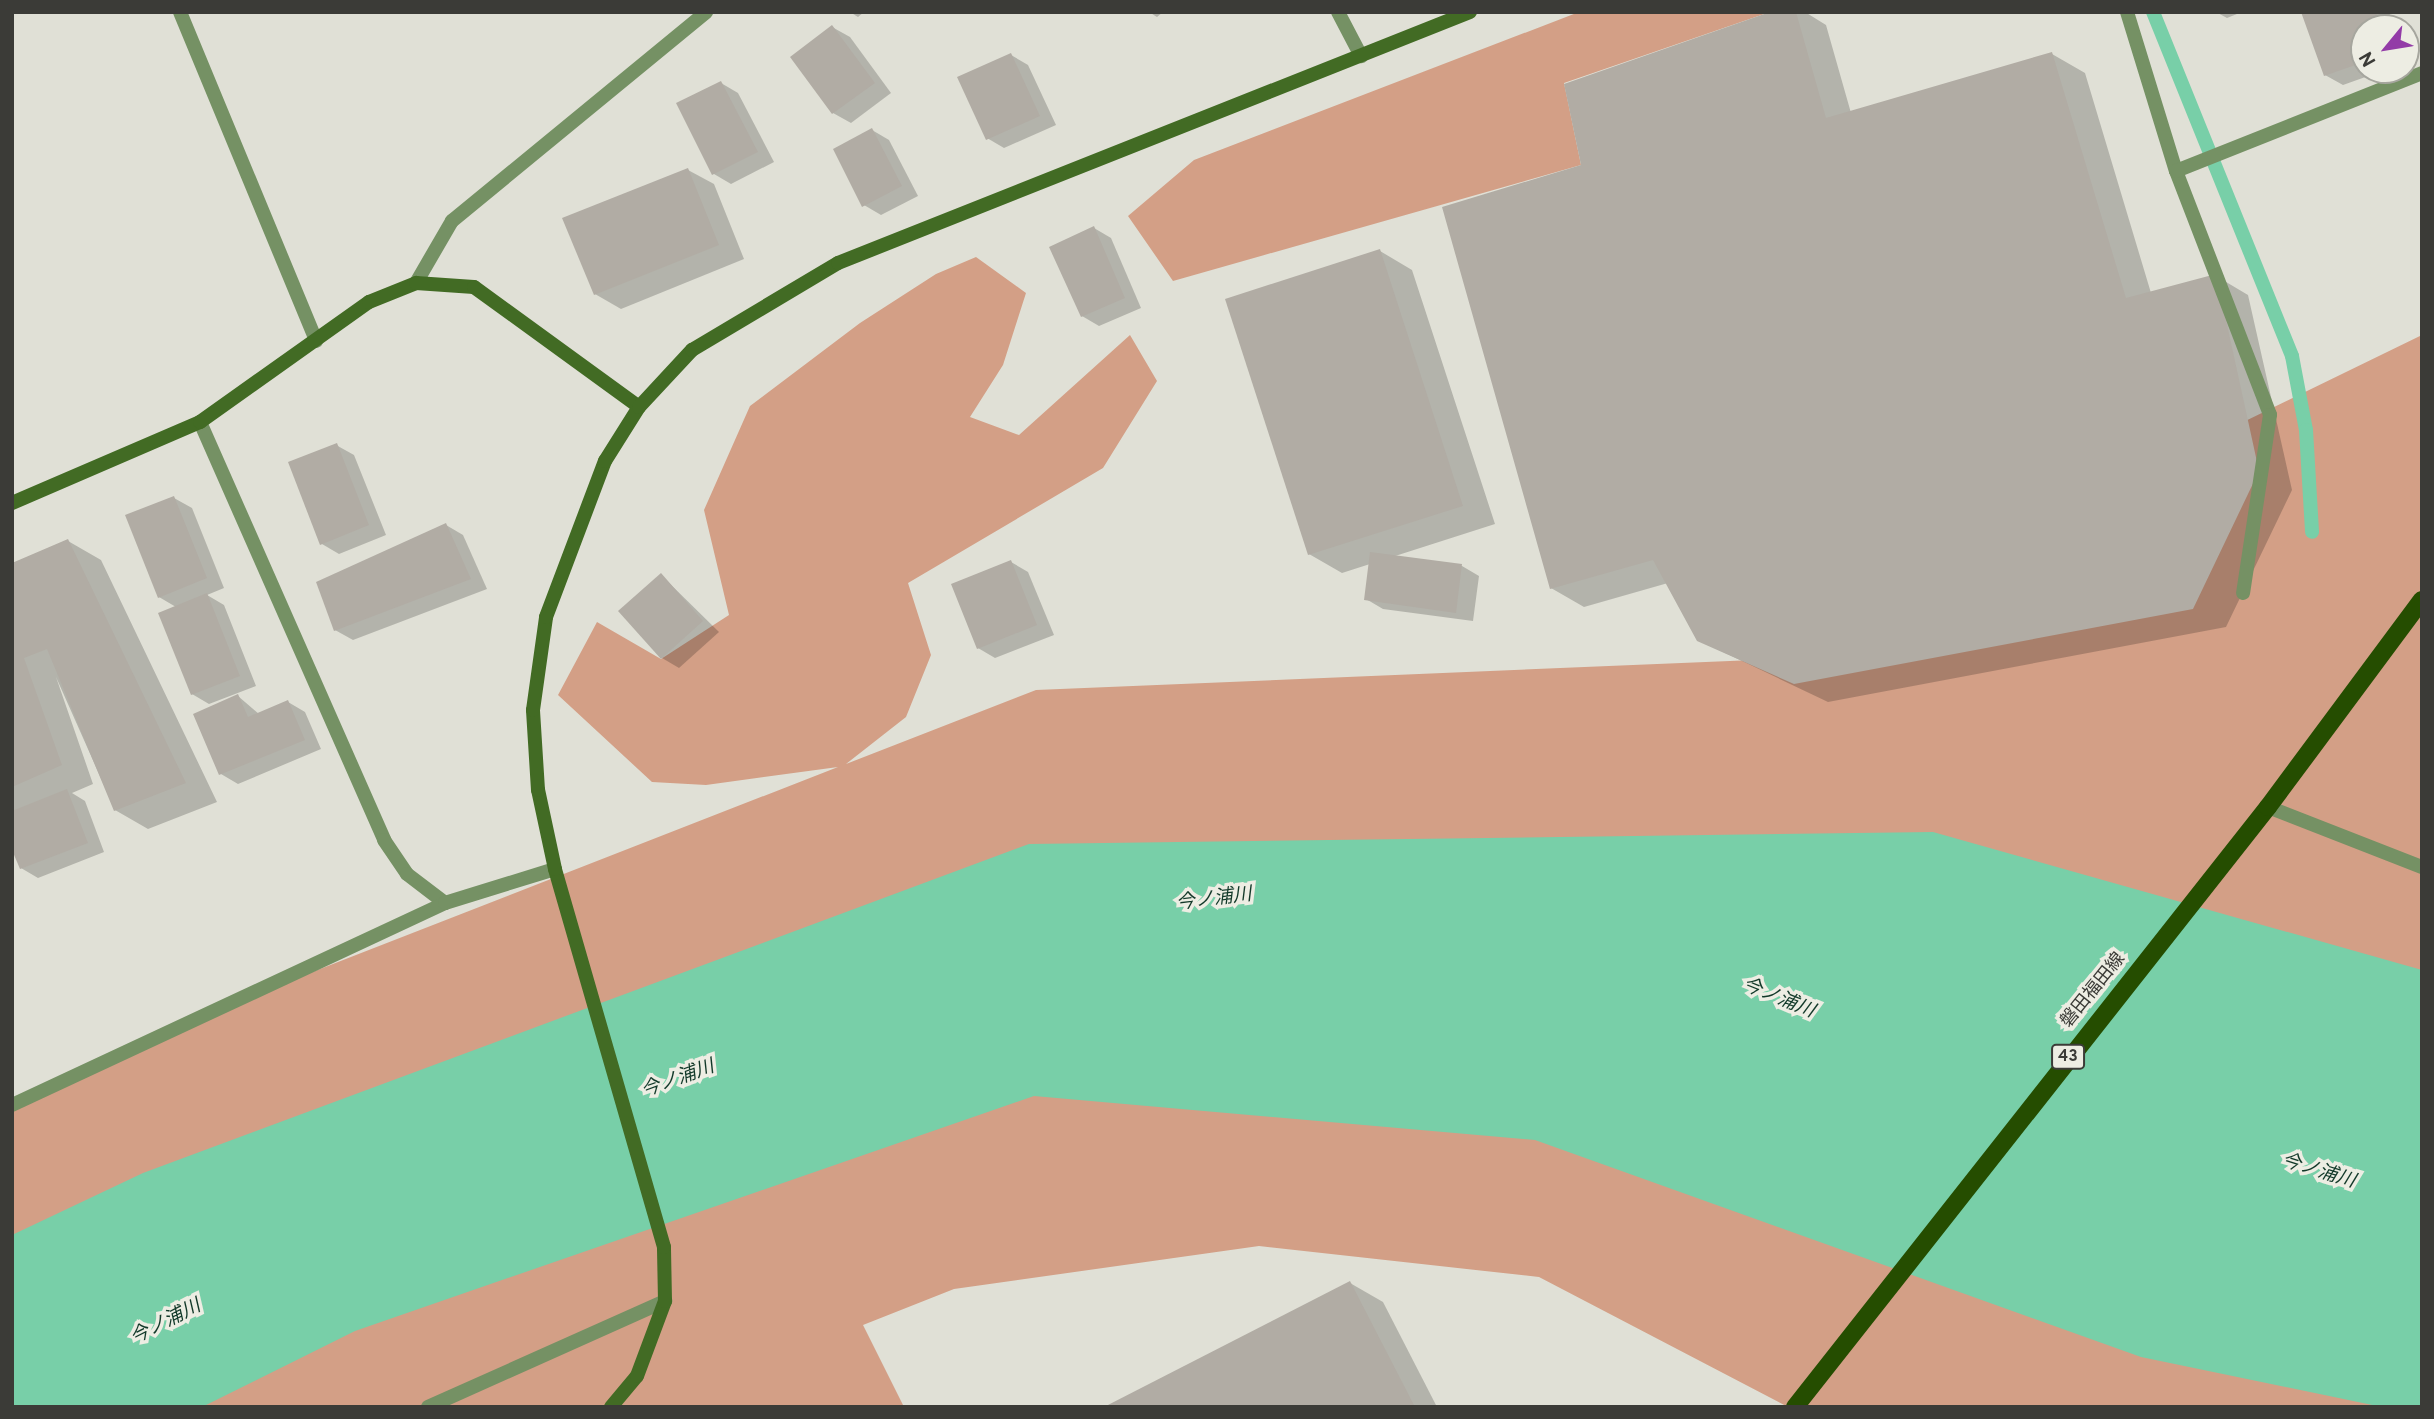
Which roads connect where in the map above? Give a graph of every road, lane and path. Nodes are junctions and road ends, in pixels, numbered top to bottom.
1 (180, 12) edge
2 (706, 12) edge
3 (1338, 12) edge
4 (1470, 12) edge
5 (2127, 12) edge
6 (1361, 56) junction
7 (2422, 73) edge
8 (2176, 171) junction
9 (416, 283) junction
10 (316, 341) junction
11 (639, 407) junction
12 (200, 422) junction
13 (12, 503) edge
14 (2243, 593) dead end
15 (2422, 600) edge
16 (2268, 807) junction
17 (2422, 867) edge
18 (555, 869) junction
19 (445, 903) junction
20 (12, 1105) edge
21 (666, 1301) junction
22 (428, 1407) edge
23 (611, 1407) edge
24 (1795, 1407) edge

1 - 10 street
2 - 9 street
3 - 6 street
4 - 6 street
5 - 8 street
6 - 11 street
7 - 8 street
8 - 14 street
9 - 10 street
9 - 11 street
10 - 12 street
11 - 18 street
12 - 13 street
12 - 19 street
15 - 16 main road, 磐田福田線 / 43
16 - 17 street
16 - 24 main road, 磐田福田線 / 43
18 - 19 street
18 - 21 street
19 - 20 street
21 - 22 street
21 - 23 street

